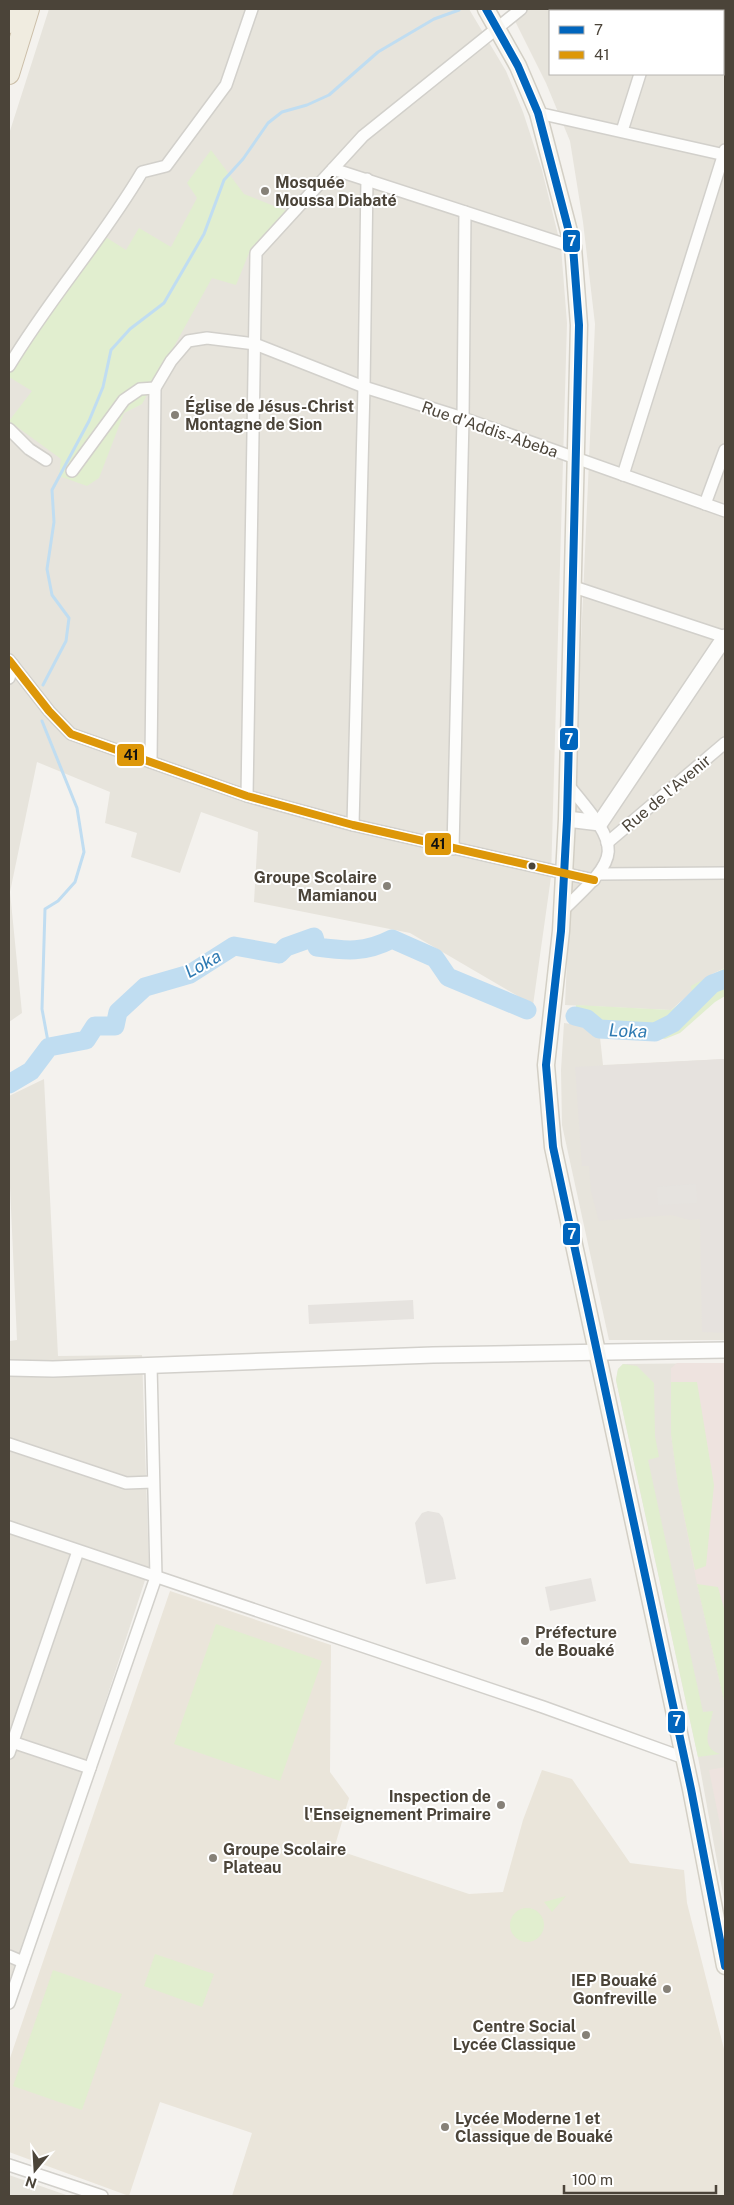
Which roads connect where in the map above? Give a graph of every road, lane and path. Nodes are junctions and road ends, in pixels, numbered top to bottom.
1 (14, 9) edge
2 (30, 9) edge
3 (252, 9) edge
4 (486, 9) edge
5 (521, 9) edge
6 (9, 23) edge
7 (498, 27) junction
8 (9, 74) edge
9 (640, 75) edge
10 (538, 113) junction
11 (622, 131) junction
12 (725, 153) edge
13 (334, 169) junction
14 (367, 179) junction
15 (464, 212) junction
16 (573, 247) junction
17 (256, 344) junction
18 (9, 366) edge
19 (364, 387) junction
20 (155, 388) junction
21 (463, 418) junction
22 (9, 429) edge
23 (725, 450) edge
24 (577, 459) junction
25 (46, 460) dead end
26 (72, 471) dead end
27 (623, 475) junction
28 (705, 504) junction
29 (725, 511) edge
30 (574, 587) junction
31 (725, 637) edge
32 (11, 663) edge
33 (9, 678) edge
34 (725, 743) edge
35 (151, 762) junction
36 (569, 786) junction
37 (247, 796) junction
38 (568, 819) junction
39 (600, 823) junction
40 (353, 825) junction
41 (607, 843) junction
42 (453, 849) junction
43 (725, 873) edge
44 (565, 874) junction
45 (597, 877) junction
46 (562, 911) junction
47 (725, 1350) edge
48 (598, 1351) junction
49 (151, 1365) junction
50 (9, 1368) edge
51 (9, 1444) edge
52 (152, 1482) junction
53 (9, 1528) edge
54 (78, 1550) junction
55 (156, 1577) junction
56 (10, 1745) edge
57 (684, 1758) junction
58 (90, 1768) junction
59 (9, 1956) edge
60 (23, 1962) junction
61 (725, 1966) edge
62 (9, 2003) edge
63 (9, 2165) edge
64 (102, 2196) edge

1 - 6 highway
2 - 8 highway
3 - 18 street
4 - 7 main road
5 - 7 street
7 - 10 main road
7 - 13 street
9 - 11 street
10 - 11 street
10 - 16 main road
11 - 12 street
12 - 27 street
13 - 14 street
13 - 17 street
14 - 15 street
14 - 19 street
15 - 16 street
15 - 21 street
16 - 24 main road
17 - 19 street, Rue d'Addis-Abeba
17 - 20 street, Rue d'Addis-Abeba
17 - 37 street
19 - 21 street, Rue d'Addis-Abeba
19 - 40 street
20 - 26 street
20 - 35 street
21 - 24 street, Rue d'Addis-Abeba
21 - 42 street
22 - 25 street
23 - 28 street
24 - 27 street, Rue d'Addis-Abeba
24 - 30 main road
27 - 28 street, Rue d'Addis-Abeba
28 - 29 street, Rue d'Addis-Abeba
30 - 31 street
30 - 36 main road
31 - 39 street
32 - 33 street
32 - 35 street
34 - 41 street, Rue de l'Avenir
35 - 37 street
36 - 38 main road
36 - 39 street
37 - 40 street
38 - 39 street
38 - 44 main road
39 - 41 street
40 - 42 street
41 - 45 street
42 - 44 street
43 - 45 street
44 - 45 street
44 - 46 main road
45 - 46 street
46 - 48 main road
47 - 48 street
48 - 49 street
48 - 57 main road
49 - 50 street
49 - 52 street
51 - 52 street
52 - 55 street
53 - 54 street
54 - 55 street
54 - 56 street
55 - 57 street
55 - 58 street
56 - 58 street
57 - 61 main road
58 - 60 street
59 - 60 street
60 - 62 street
63 - 64 street

